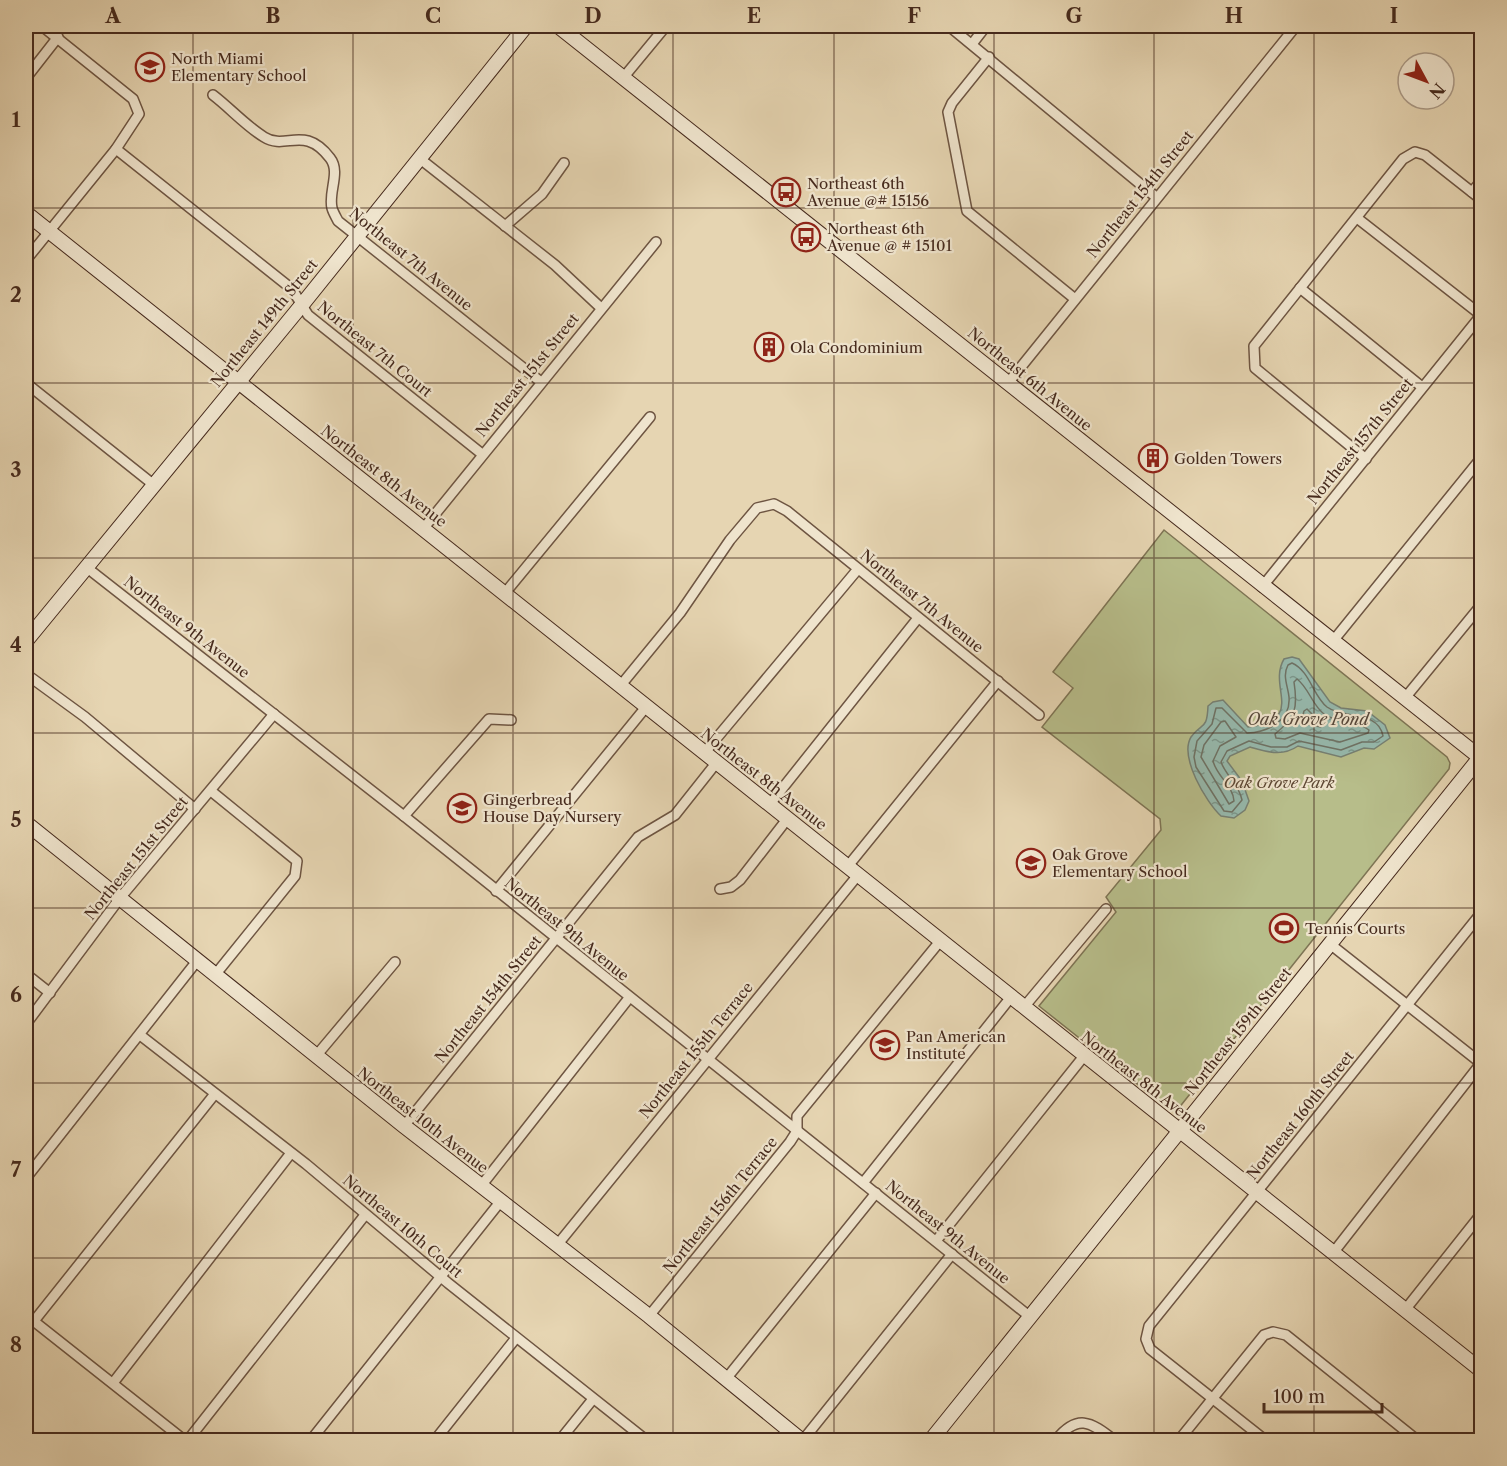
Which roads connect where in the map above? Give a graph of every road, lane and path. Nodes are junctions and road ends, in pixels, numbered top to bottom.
1 (42, 26) edge
2 (526, 26) edge
3 (558, 26) edge
4 (666, 26) edge
5 (949, 26) edge
6 (987, 26) edge
7 (1296, 26) edge
8 (58, 37) junction
9 (972, 44) junction
10 (988, 57) junction
11 (26, 78) edge
12 (623, 78) junction
13 (213, 95) dead end
14 (117, 149) junction
15 (419, 158) junction
16 (564, 163) dead end
17 (1482, 180) edge
18 (1472, 192) junction
19 (1156, 197) junction
20 (1482, 200) edge
21 (26, 213) edge
22 (1358, 218) junction
23 (505, 226) junction
24 (49, 232) junction
25 (356, 235) junction
26 (656, 242) dead end
27 (26, 260) edge
28 (1300, 288) junction
29 (1075, 299) junction
30 (301, 306) junction
31 (602, 308) junction
32 (1481, 314) edge
33 (237, 381) junction
34 (541, 382) junction
35 (26, 383) edge
36 (1008, 383) junction
37 (1422, 387) junction
38 (650, 417) dead end
39 (482, 454) junction
40 (1482, 456) edge
41 (1366, 459) junction
42 (154, 485) junction
43 (423, 529) junction
44 (86, 567) junction
45 (858, 569) junction
46 (1262, 587) junction
47 (505, 593) junction
48 (1482, 604) edge
49 (918, 618) junction
50 (26, 641) edge
51 (1333, 641) junction
52 (26, 674) edge
53 (998, 681) junction
54 (621, 685) junction
55 (1405, 698) junction
56 (646, 707) junction
57 (273, 714) junction
58 (1039, 715) dead end
59 (511, 720) dead end
60 (705, 752) junction
61 (1481, 757) edge
62 (717, 762) junction
63 (211, 791) junction
64 (770, 804) junction
65 (195, 809) junction
66 (404, 816) junction
67 (788, 818) junction
68 (26, 823) edge
69 (853, 870) junction
70 (720, 889) dead end
71 (496, 891) junction
72 (120, 898) junction
73 (1107, 909) dead end
74 (1482, 912) edge
75 (556, 939) junction
76 (941, 940) junction
77 (1330, 944) junction
78 (197, 961) junction
79 (395, 962) dead end
80 (26, 974) edge
81 (215, 975) junction
82 (50, 993) junction
83 (1011, 996) junction
84 (628, 998) junction
85 (1407, 1005) junction
86 (1024, 1007) junction
87 (26, 1024) edge
88 (140, 1035) junction
89 (316, 1056) junction
90 (1084, 1056) junction
91 (708, 1059) junction
92 (1481, 1063) edge
93 (214, 1095) junction
94 (404, 1126) junction
95 (1178, 1130) junction
96 (797, 1131) junction
97 (291, 1153) junction
98 (26, 1178) edge
99 (863, 1183) junction
100 (480, 1186) junction
101 (1257, 1192) junction
102 (876, 1193) junction
103 (500, 1202) junction
104 (1482, 1213) edge
105 (365, 1215) junction
106 (936, 1241) junction
107 (558, 1244) junction
108 (1333, 1253) junction
109 (952, 1254) junction
110 (441, 1277) junction
111 (1405, 1310) junction
112 (26, 1315) edge
113 (649, 1316) junction
114 (1029, 1316) junction
115 (34, 1321) junction
116 (516, 1338) junction
117 (1481, 1369) edge
118 (726, 1379) junction
119 (113, 1383) junction
120 (1213, 1398) junction
121 (593, 1399) junction
122 (26, 1436) edge
123 (32, 1440) edge
124 (186, 1440) edge
125 (311, 1440) edge
126 (435, 1440) edge
127 (560, 1440) edge
128 (646, 1440) edge
129 (802, 1440) edge
130 (931, 1440) edge
131 (1056, 1440) edge
132 (1114, 1440) edge
133 (1179, 1440) edge
134 (1265, 1440) edge
135 (1417, 1440) edge

1 - 8 street
2 - 15 street, Northeast 149th Street
3 - 12 street, Northeast 6th Avenue
4 - 12 street
5 - 9 street
6 - 9 street
7 - 19 street, Northeast 154th Street
8 - 11 street
8 - 14 street
9 - 10 street
10 - 19 street
10 - 29 street
12 - 36 street, Northeast 6th Avenue
13 - 25 street, Northeast 7th Avenue
14 - 24 street
14 - 30 street, Northeast 7th Court
15 - 23 street
15 - 25 street, Northeast 149th Street
16 - 23 street
17 - 18 street
18 - 20 street
18 - 22 street
19 - 29 street, Northeast 154th Street
21 - 24 street, Northeast 8th Avenue
22 - 28 street
22 - 32 street
23 - 31 street
24 - 27 street
24 - 33 street, Northeast 8th Avenue
25 - 30 street, Northeast 149th Street
25 - 34 street, Northeast 7th Avenue
26 - 31 street, Northeast 151st Street
28 - 37 street
28 - 41 street
29 - 36 street, Northeast 154th Street
30 - 33 street, Northeast 149th Street
30 - 39 street, Northeast 7th Court
31 - 34 street, Northeast 151st Street
32 - 37 street, Northeast 157th Street
33 - 42 street, Northeast 149th Street
33 - 43 street, Northeast 8th Avenue
34 - 39 street, Northeast 151st Street
35 - 42 street
36 - 46 street, Northeast 6th Avenue
37 - 41 street, Northeast 157th Street
38 - 47 street
39 - 43 street, Northeast 151st Street
40 - 51 street
41 - 46 street, Northeast 157th Street
42 - 44 street, Northeast 149th Street
43 - 47 street, Northeast 8th Avenue
44 - 50 street, Northeast 149th Street
44 - 57 street, Northeast 9th Avenue
45 - 49 street, Northeast 7th Avenue
45 - 54 street, Northeast 7th Avenue
45 - 60 street
46 - 51 street, Northeast 6th Avenue
47 - 54 street, Northeast 8th Avenue
48 - 55 street
49 - 53 street, Northeast 7th Avenue
49 - 64 street
51 - 55 street, Northeast 6th Avenue
52 - 65 street
53 - 58 street, Northeast 7th Avenue
53 - 69 street, Northeast 155th Terrace
54 - 56 street, Northeast 8th Avenue
55 - 61 street, Northeast 6th Avenue
56 - 60 street, Northeast 8th Avenue
56 - 71 street
57 - 63 street, Northeast 151st Street
57 - 66 street, Northeast 9th Avenue
59 - 66 street
60 - 62 street, Northeast 8th Avenue
61 - 77 street, Northeast 159th Street
62 - 64 street, Northeast 8th Avenue
62 - 75 street, Northeast 154th Street
63 - 65 street, Northeast 151st Street
63 - 81 street
64 - 67 street, Northeast 8th Avenue
65 - 72 street, Northeast 151st Street
66 - 71 street, Northeast 9th Avenue
67 - 69 street, Northeast 8th Avenue
67 - 70 street
68 - 72 street, Northeast 10th Avenue
69 - 76 street, Northeast 8th Avenue
69 - 91 street, Northeast 155th Terrace
71 - 75 street, Northeast 9th Avenue
72 - 78 street, Northeast 10th Avenue
72 - 82 street, Northeast 151st Street
73 - 86 street
74 - 85 street, Northeast 160th Street
75 - 84 street, Northeast 9th Avenue
75 - 94 street, Northeast 154th Street
76 - 83 street, Northeast 8th Avenue
76 - 96 street, Northeast 156th Terrace
77 - 85 street
77 - 95 street, Northeast 159th Street
78 - 81 street, Northeast 10th Avenue
78 - 88 street
79 - 89 street
80 - 82 street
81 - 89 street, Northeast 10th Avenue
82 - 87 street, Northeast 151st Street
83 - 86 street, Northeast 8th Avenue
83 - 99 street
84 - 91 street, Northeast 9th Avenue
84 - 100 street
85 - 92 street
85 - 101 street, Northeast 160th Street
86 - 90 street, Northeast 8th Avenue
88 - 93 street, Northeast 10th Court
88 - 98 street
89 - 94 street, Northeast 10th Avenue
90 - 95 street, Northeast 8th Avenue
90 - 106 street
91 - 96 street, Northeast 9th Avenue
91 - 107 street, Northeast 155th Terrace
92 - 108 street
93 - 97 street, Northeast 10th Court
93 - 115 street
94 - 100 street, Northeast 10th Avenue
95 - 101 street, Northeast 8th Avenue
95 - 114 street, Northeast 159th Street
96 - 99 street, Northeast 9th Avenue
96 - 113 street, Northeast 156th Terrace
97 - 105 street, Northeast 10th Court
97 - 119 street
99 - 102 street, Northeast 9th Avenue
100 - 103 street, Northeast 10th Avenue
101 - 108 street, Northeast 8th Avenue
101 - 120 street, Northeast 160th Street
102 - 106 street, Northeast 9th Avenue
102 - 118 street
103 - 107 street, Northeast 10th Avenue
103 - 110 street
104 - 111 street
105 - 110 street, Northeast 10th Court
105 - 124 street
106 - 109 street, Northeast 9th Avenue
107 - 113 street, Northeast 10th Avenue
108 - 111 street, Northeast 8th Avenue
109 - 114 street, Northeast 9th Avenue
109 - 129 street
110 - 116 street, Northeast 10th Court
110 - 125 street
111 - 117 street, Northeast 8th Avenue
112 - 115 street
113 - 118 street, Northeast 10th Avenue
114 - 130 street, Northeast 159th Street
115 - 119 street
116 - 121 street, Northeast 10th Court
116 - 126 street
118 - 129 street, Northeast 10th Avenue
119 - 124 street
120 - 133 street
120 - 134 street
120 - 135 street
121 - 127 street
121 - 128 street, Northeast 10th Court
122 - 123 street
131 - 132 street

